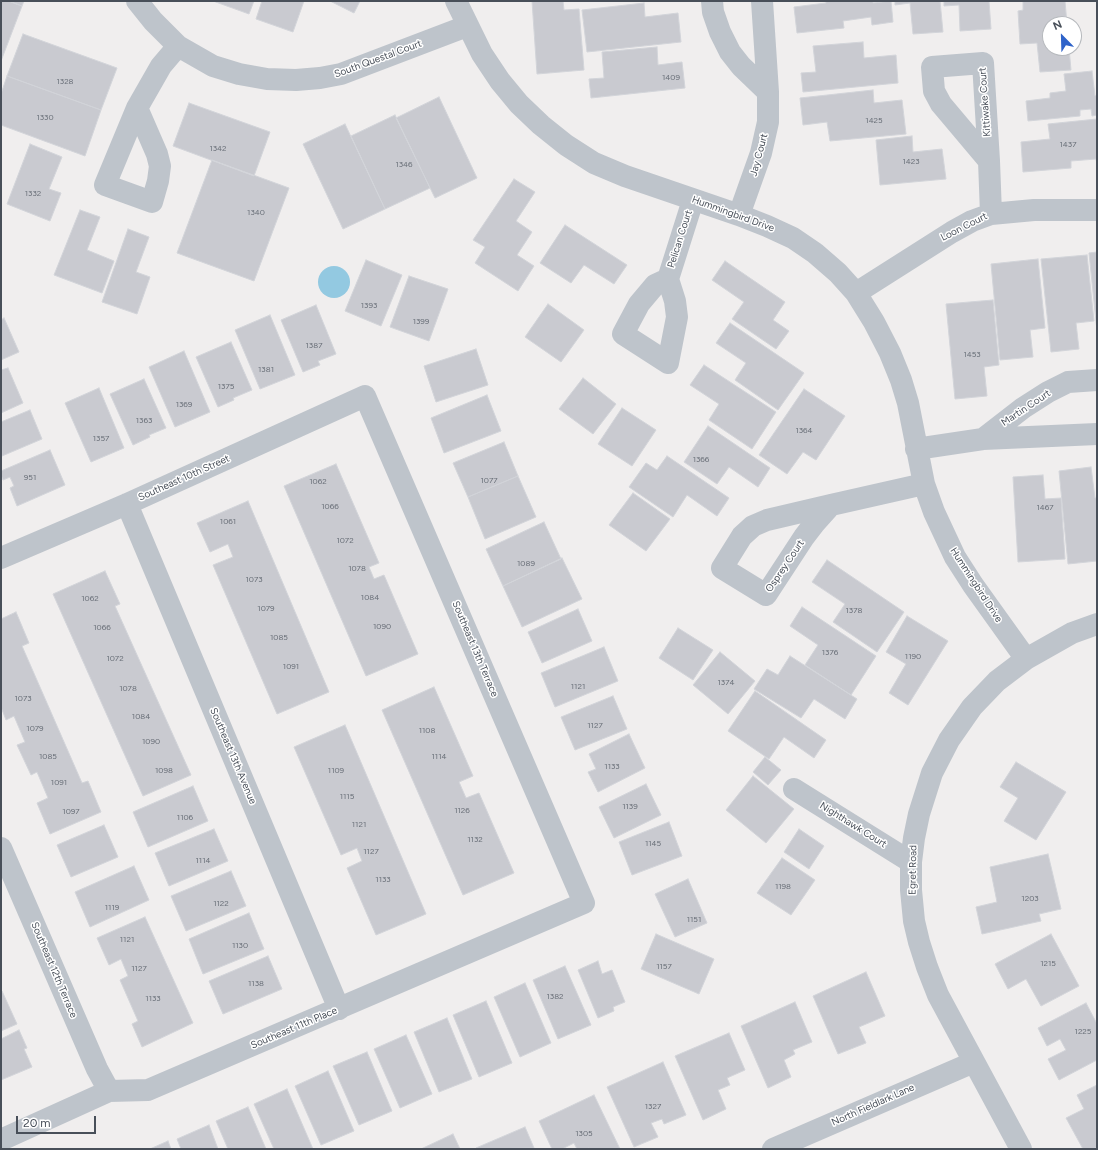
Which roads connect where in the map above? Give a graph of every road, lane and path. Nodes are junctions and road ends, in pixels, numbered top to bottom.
1 (137, 1) edge
2 (456, 1) edge
3 (712, 1) edge
4 (762, 1) edge
5 (467, 26) junction
6 (178, 46) junction
7 (768, 92) junction
8 (137, 108) dead end
9 (989, 161) dead end
10 (693, 200) junction
11 (1093, 208) edge
12 (990, 214) junction
13 (739, 215) junction
14 (668, 279) dead end
15 (856, 293) junction
16 (1097, 380) edge
17 (365, 396) joint
18 (1097, 434) edge
19 (983, 439) junction
20 (916, 449) junction
21 (924, 484) junction
22 (127, 504) junction
23 (831, 505) junction
24 (1, 558) edge
25 (1097, 624) edge
26 (1026, 659) junction
27 (794, 789) dead end
28 (1, 848) edge
29 (911, 862) junction
30 (584, 903) joint
31 (339, 1009) junction
32 (974, 1062) junction
33 (109, 1091) junction
34 (1, 1140) edge
35 (773, 1149) edge
36 (1021, 1149) edge

1 - 6 street, South Questal Court
2 - 5 street, Hummingbird Drive
3 - 7 street
4 - 7 street, Jay Court
5 - 6 street, South Questal Court
5 - 10 street, Hummingbird Drive
6 - 8 street
7 - 13 street, Jay Court
9 - 12 street
10 - 13 street, Hummingbird Drive
10 - 14 street, Pelican Court
11 - 12 street, Loon Court
12 - 15 street, Loon Court
13 - 15 street, Hummingbird Drive
15 - 20 street, Hummingbird Drive
16 - 19 street, Martin Court
17 - 22 street, Southeast 10th Street
17 - 30 street, Southeast 13th Terrace
18 - 19 street, Martin Court
19 - 20 street, Martin Court
20 - 21 street, Hummingbird Drive
21 - 23 street, Osprey Court
21 - 26 street, Hummingbird Drive
22 - 24 street, Southeast 10th Street
22 - 31 street, Southeast 13th Avenue
23 - 23 street, Osprey Court
25 - 26 street, Egret Road
26 - 29 street, Egret Road
27 - 29 street, Nighthawk Court
28 - 33 street, Southeast 12th Terrace
29 - 32 street, Egret Road
30 - 31 street, Southeast 11th Place
31 - 33 street, Southeast 11th Place
32 - 35 street, North Fieldlark Lane
32 - 36 street, Egret Road
33 - 34 street, Southeast 11th Place

